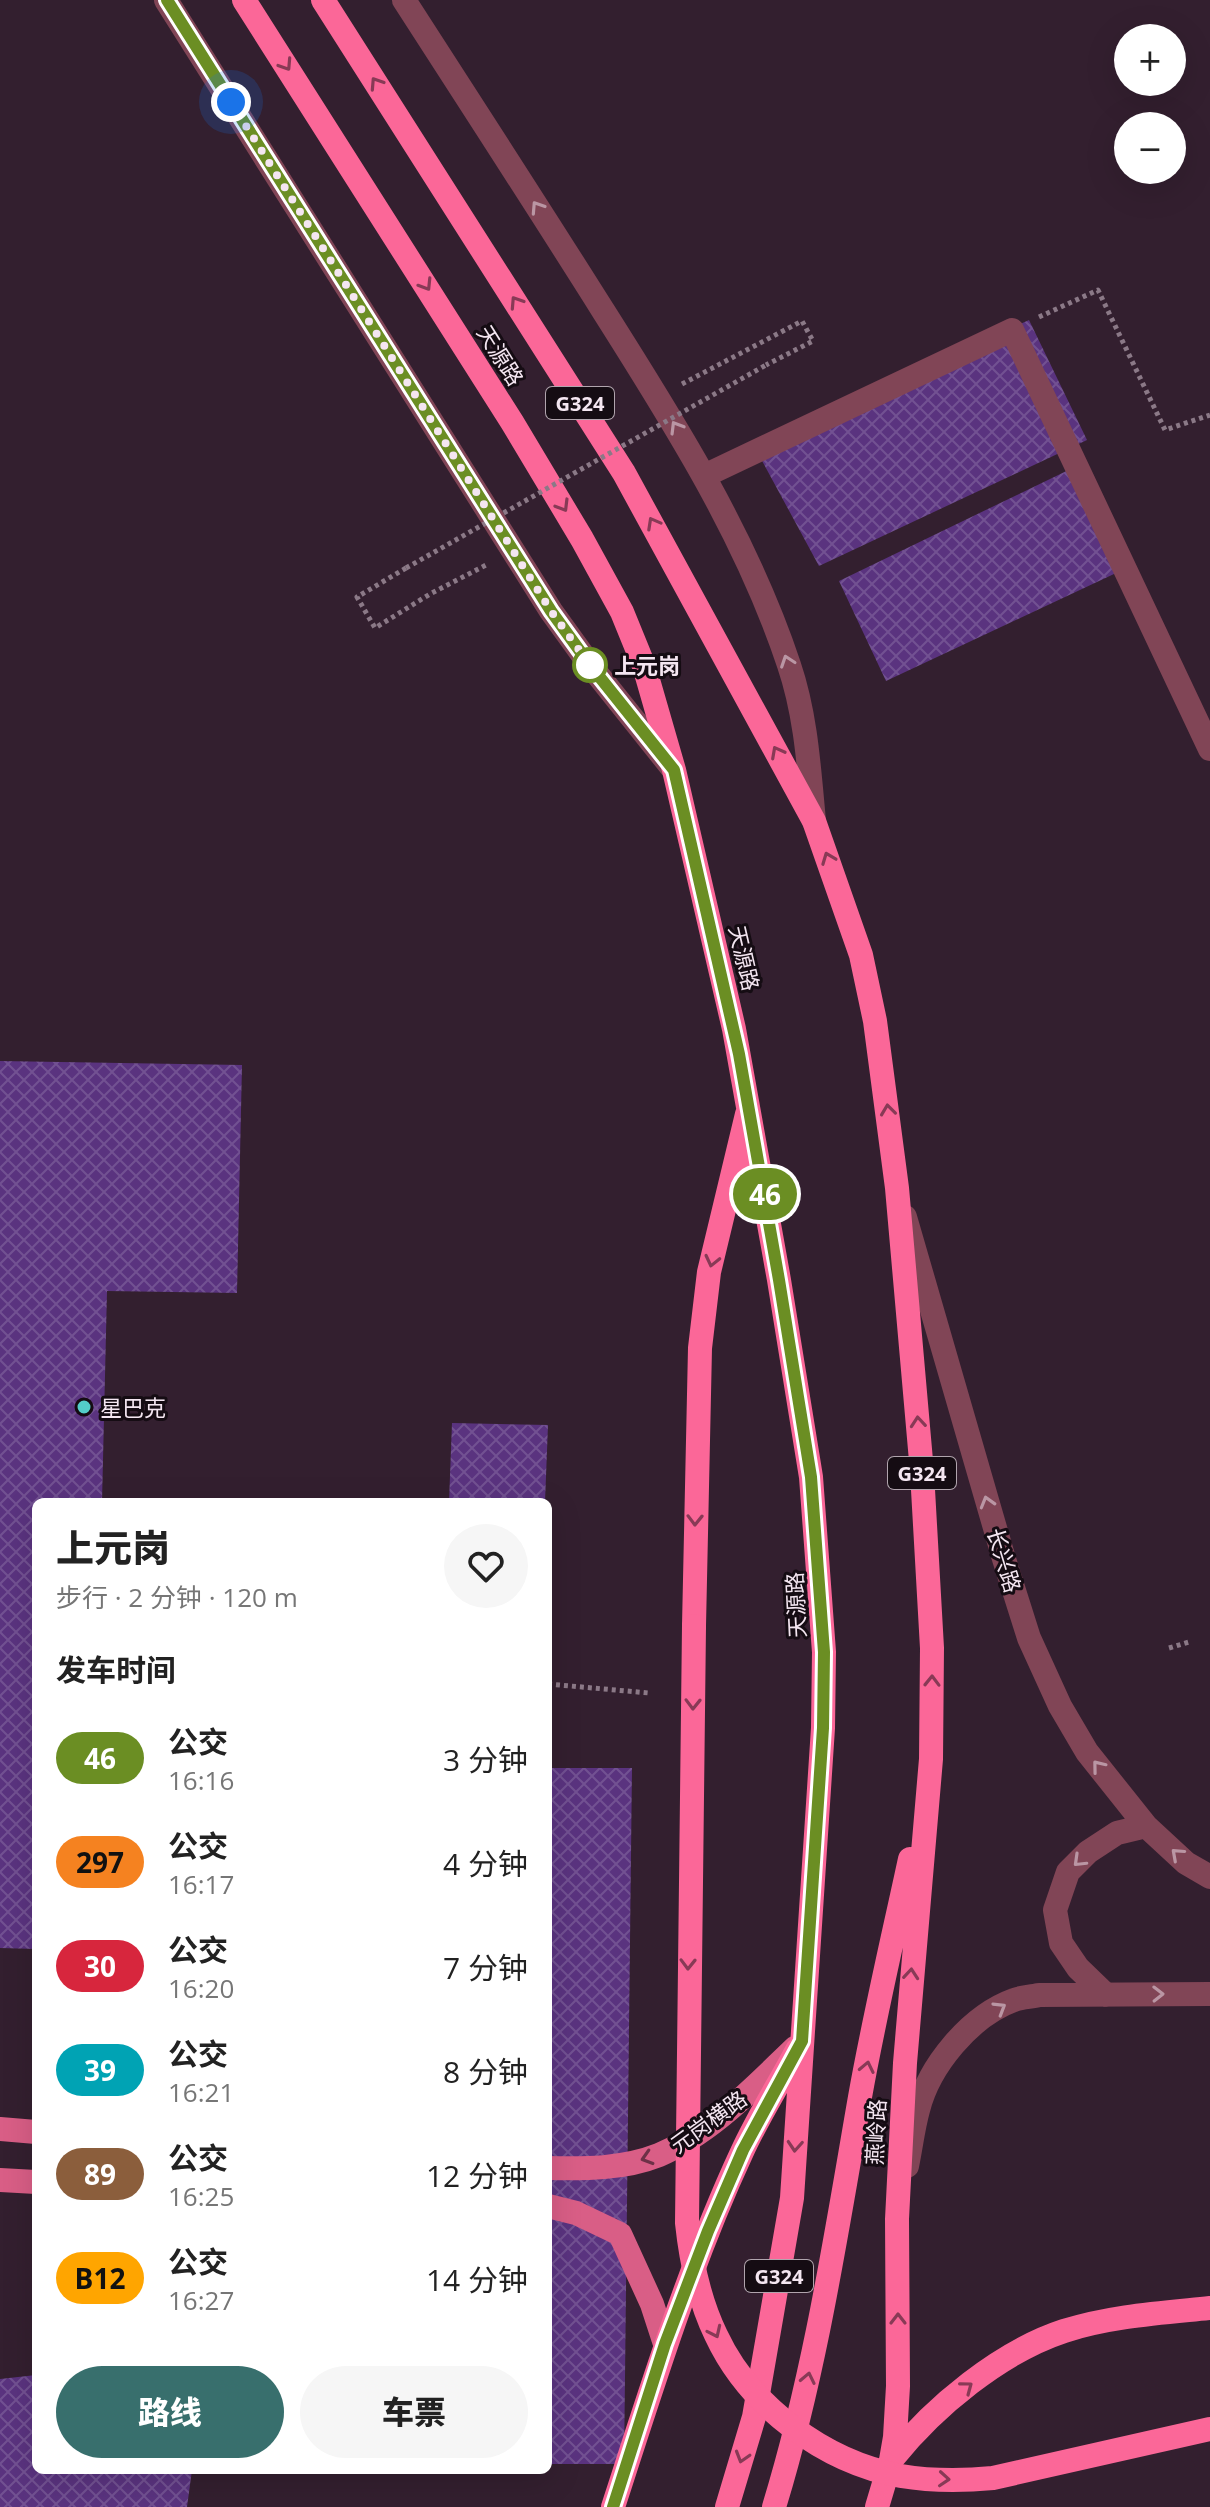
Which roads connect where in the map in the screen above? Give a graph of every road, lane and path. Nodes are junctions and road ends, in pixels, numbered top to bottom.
1 (166, 0) edge
2 (244, 0) edge
3 (323, 0) edge
4 (404, 0) edge
5 (1012, 330) junction
6 (657, 397) junction
7 (1210, 415) edge
8 (704, 476) junction
9 (514, 551) junction
10 (1210, 749) edge
11 (674, 770) junction
12 (814, 821) junction
13 (749, 1104) junction
14 (897, 1188) junction
15 (1189, 1642) dead end
16 (1169, 1648) dead end
17 (552, 1684) edge
18 (649, 1693) dead end
19 (931, 1759) junction
20 (1146, 1826) junction
21 (1210, 1877) edge
22 (1210, 1994) edge
23 (1106, 1995) junction
24 (802, 2041) junction
25 (0, 2129) edge
26 (32, 2132) edge
27 (552, 2168) edge
28 (0, 2180) edge
29 (32, 2182) edge
30 (552, 2207) edge
31 (897, 2219) junction
32 (1210, 2308) edge
33 (665, 2344) junction
34 (1210, 2429) edge
35 (891, 2460) junction
36 (613, 2507) edge
37 (727, 2507) edge
38 (774, 2507) edge
39 (877, 2507) edge

1 - 9 street
2 -> 11 highway, 天源路 / G324
12 -> 3 highway, 天源路 / G324
6 -> 4 street
5 - 7 path
5 - 8 street
5 - 10 street
8 -> 6 street
6 - 9 path, bridge
12 -> 8 street
9 - 11 street
11 - 13 highway, 天源路 / G324
14 -> 12 highway, 天源路 / G324
13 - 24 highway, 天源路 / G324
13 -> 34 highway, bridge
19 -> 14 highway, 天源路 / G324
20 -> 14 street, 长兴路
15 - 16 path
17 - 18 path
31 -> 19 highway, 燕岭路 / G324
38 -> 19 highway
21 -> 20 street, 长兴路
20 -> 23 street
23 -> 22 street
31 -> 23 street
24 -> 27 main road, 元岗横路
24 - 33 highway, G324
24 -> 37 highway, G324
25 - 26 main road
28 - 29 main road
30 - 33 main road
35 -> 31 highway, 燕岭路 / G324
35 -> 32 highway
33 - 36 highway, G324
35 - 39 highway, 燕岭路 / G324

